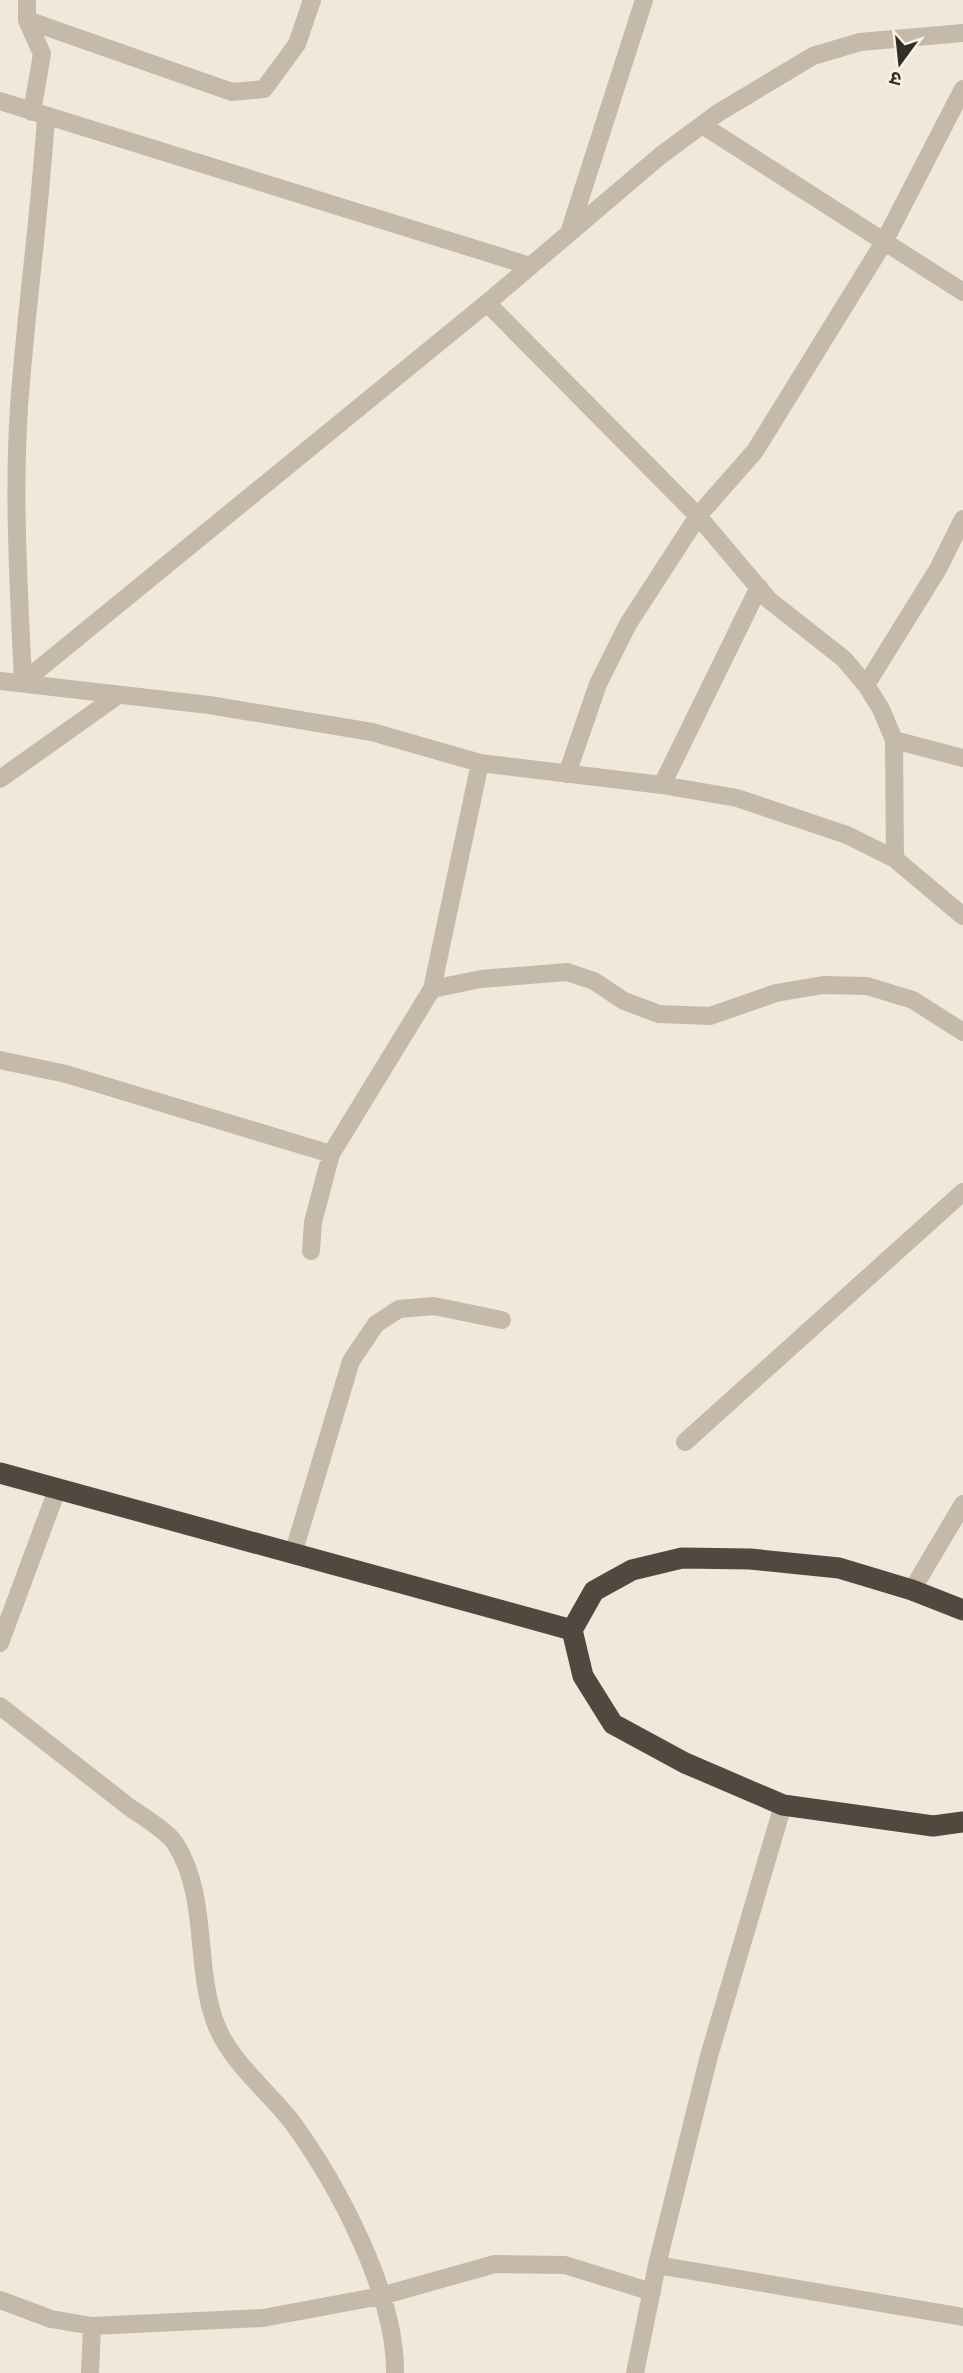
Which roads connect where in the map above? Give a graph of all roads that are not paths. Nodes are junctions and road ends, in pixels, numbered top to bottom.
1 (27, 0) edge
2 (312, 0) edge
3 (645, 0) edge
4 (27, 20) junction
5 (963, 33) edge
6 (963, 89) edge
7 (0, 101) edge
8 (39, 114) junction
9 (702, 125) junction
10 (569, 233) junction
11 (884, 242) junction
12 (530, 266) junction
13 (963, 292) edge
14 (487, 303) junction
15 (698, 516) junction
16 (963, 519) edge
17 (759, 587) junction
18 (0, 681) edge
19 (23, 682) junction
20 (866, 685) junction
21 (117, 696) junction
22 (894, 740) junction
23 (963, 758) edge
24 (480, 763) junction
25 (567, 774) junction
26 (0, 779) edge
27 (662, 785) junction
28 (895, 859) junction
29 (963, 916) edge
30 (432, 989) junction
31 (963, 1032) edge
32 (0, 1060) edge
33 (331, 1154) junction
34 (963, 1192) edge
35 (311, 1251) dead end
36 (502, 1320) dead end
37 (685, 1441) dead end
38 (0, 1473) edge
39 (57, 1490) junction
40 (963, 1504) edge
41 (293, 1554) junction
42 (912, 1590) junction
43 (963, 1610) edge
44 (572, 1629) junction
45 (0, 1643) edge
46 (0, 1706) edge
47 (783, 1805) junction
48 (963, 1822) edge
49 (657, 2265) junction
50 (652, 2292) junction
51 (382, 2296) junction
52 (0, 2300) edge
53 (963, 2317) edge
54 (92, 2326) junction
55 (90, 2373) edge
56 (395, 2373) edge
57 (635, 2373) edge

1 - 4 street
2 - 4 street
3 - 10 street
4 - 8 street
5 - 9 street
6 - 11 street
7 - 8 street
8 - 12 street
8 - 19 street
9 - 10 street
9 - 11 street
10 - 12 street
11 - 13 street
11 - 15 street
12 - 14 street
14 - 15 street
14 - 19 street
15 - 17 street
15 - 25 street
16 - 20 street
17 - 20 street
17 - 27 street
18 - 19 street
19 - 21 street
20 - 22 street
21 - 24 street
21 - 26 street
22 - 23 street
22 - 28 street
24 - 25 street
24 - 30 street
25 - 27 street
27 - 28 street
28 - 29 street
30 - 31 street
30 - 33 street
32 - 33 street
33 - 35 street
34 - 37 street
36 - 41 street
38 - 39 highway
39 - 41 highway
39 - 45 street
40 - 42 street
41 - 44 highway
42 - 43 highway
42 - 44 highway
44 - 47 highway
46 - 51 street
47 - 48 highway
47 - 49 street
49 - 50 street
49 - 53 street
50 - 51 street
50 - 57 street
51 - 54 street
51 - 56 street
52 - 54 street
54 - 55 street

